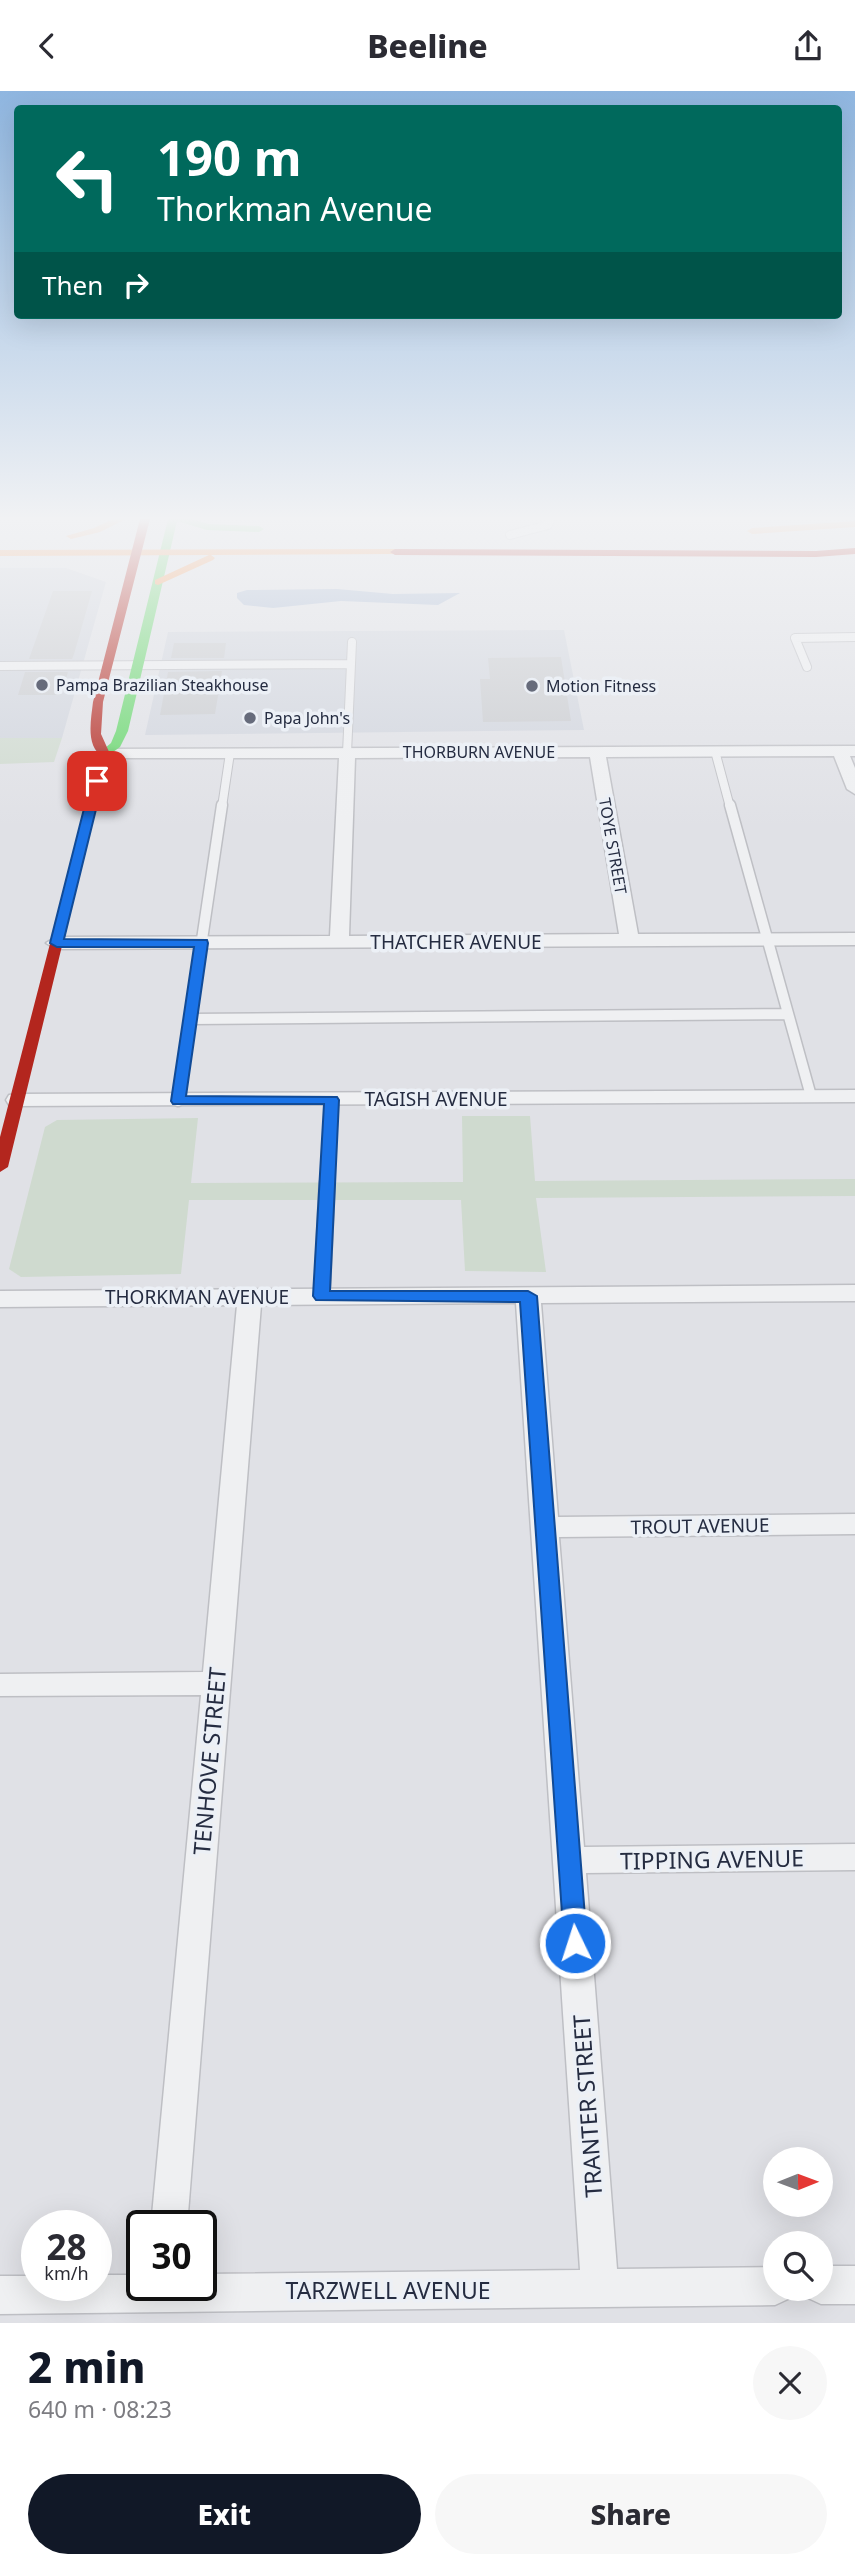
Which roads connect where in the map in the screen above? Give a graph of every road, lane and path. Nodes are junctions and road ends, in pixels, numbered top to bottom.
1 (120, 619) edge
2 (148, 619) edge
3 (855, 637) edge
4 (352, 642) dead end
5 (351, 664) junction
6 (0, 666) edge
7 (106, 666) junction
8 (136, 666) junction
9 (807, 667) dead end
10 (715, 751) junction
11 (848, 751) edge
12 (597, 752) junction
13 (230, 753) junction
14 (347, 753) junction
15 (104, 754) junction
16 (855, 789) edge
17 (855, 939) edge
18 (629, 940) junction
19 (767, 940) junction
20 (339, 942) junction
21 (57, 943) junction
22 (202, 943) junction
23 (788, 1014) junction
24 (191, 1019) junction
25 (811, 1096) junction
26 (855, 1096) edge
27 (17, 1100) junction
28 (331, 1100) junction
29 (178, 1101) junction
30 (0, 1167) edge
31 (855, 1293) edge
32 (322, 1296) junction
33 (528, 1296) junction
34 (250, 1297) junction
35 (0, 1299) edge
36 (855, 1524) edge
37 (545, 1527) junction
38 (216, 1683) junction
39 (0, 1685) edge
40 (855, 1857) edge
41 (570, 1860) junction
42 (170, 2210) edge
43 (833, 2285) edge
44 (855, 2285) edge
45 (763, 2286) edge
46 (217, 2288) edge
47 (600, 2288) junction
48 (126, 2290) edge
49 (0, 2295) edge

1 - 7 main road
2 - 8 main road
3 - 9 lane
4 - 5 lane
5 - 8 lane
5 - 14 lane
6 - 7 lane
7 - 8 lane
7 - 15 main road
8 - 15 main road
10 - 11 street, THORBURN AVENUE
10 - 12 street, THORBURN AVENUE
10 - 19 lane
11 - 16 street
12 - 14 street, THORBURN AVENUE
12 - 18 street, TOYE STREET
13 - 14 street, THORBURN AVENUE
13 - 15 street, THORBURN AVENUE
13 - 22 lane
14 - 20 street
15 - 21 main road
17 - 19 street, THATCHER AVENUE
18 - 19 street, THATCHER AVENUE
18 - 20 street, THATCHER AVENUE
19 - 23 lane
20 - 22 street, THATCHER AVENUE
21 - 22 street, THATCHER AVENUE
21 - 27 main road
22 - 24 lane
23 - 24 lane
23 - 25 lane
24 - 29 lane
25 - 26 street, TAGISH AVENUE
25 - 28 street, TAGISH AVENUE
27 - 29 street, TAGISH AVENUE
27 - 30 main road
28 - 29 street, TAGISH AVENUE
28 - 32 lane
31 - 33 street, THORKMAN AVENUE
32 - 33 street, THORKMAN AVENUE
32 - 34 street, THORKMAN AVENUE
33 - 37 street, TRANTER STREET
34 - 35 street, THORKMAN AVENUE
34 - 38 street, TENHOVE STREET
36 - 37 street, TROUT AVENUE
37 - 41 street, TRANTER STREET
38 - 39 street
38 - 42 street, TENHOVE STREET
40 - 41 street, TIPPING AVENUE
41 - 47 street, TRANTER STREET
43 - 44 street
45 - 47 street, TARZWELL AVENUE
46 - 47 street, TARZWELL AVENUE
48 - 49 street, TARZWELL AVENUE

